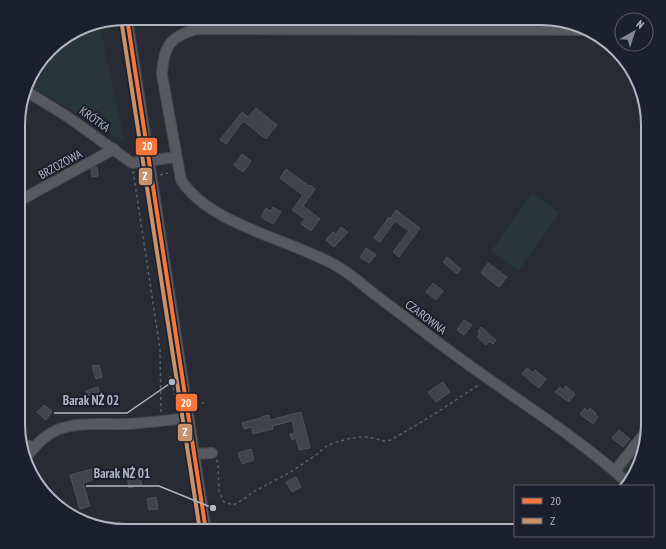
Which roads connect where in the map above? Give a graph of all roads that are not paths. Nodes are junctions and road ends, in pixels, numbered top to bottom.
1 (128, 25) edge
2 (217, 25) edge
3 (217, 29) junction
4 (573, 30) edge
5 (30, 93) edge
6 (114, 149) junction
7 (176, 157) junction
8 (149, 161) junction
9 (25, 198) edge
10 (188, 418) junction
11 (640, 439) edge
12 (27, 446) edge
13 (35, 447) junction
14 (212, 453) road end
15 (30, 454) edge
16 (194, 454) junction
17 (614, 471) junction
18 (624, 480) edge
19 (205, 524) edge

1 - 8 street
2 - 3 street
3 - 4 street, CZAROWNA
3 - 7 street, CZAROWNA
5 - 6 street, KRÓTKA
6 - 8 street, KRÓTKA
6 - 9 street, BRZOZOWA
7 - 8 street
7 - 17 street, CZAROWNA
8 - 10 street
10 - 13 street
10 - 16 street
11 - 17 street
12 - 13 street
13 - 15 street
14 - 16 street
16 - 19 street
17 - 18 street, CZAROWNA

